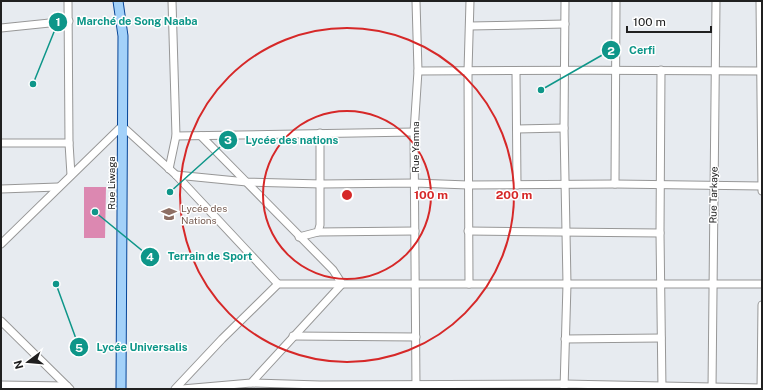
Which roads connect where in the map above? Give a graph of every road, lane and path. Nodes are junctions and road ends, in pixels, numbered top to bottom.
1 (68, 1) edge
2 (118, 1) edge
3 (172, 1) edge
4 (416, 1) edge
5 (470, 1) edge
6 (565, 1) edge
7 (616, 1) edge
8 (716, 1) edge
9 (760, 1) edge
10 (69, 21) junction
11 (566, 24) junction
12 (470, 26) junction
13 (1, 28) edge
14 (762, 36) edge
15 (566, 69) junction
16 (468, 70) junction
17 (616, 70) junction
18 (661, 70) junction
19 (715, 70) junction
20 (418, 71) junction
21 (761, 71) edge
22 (516, 72) junction
23 (122, 126) junction
24 (564, 128) junction
25 (517, 129) junction
26 (414, 132) junction
27 (320, 133) junction
28 (176, 136) junction
29 (201, 136) junction
30 (762, 137) edge
31 (1, 143) edge
32 (69, 143) junction
33 (169, 170) junction
34 (71, 175) junction
35 (176, 175) junction
36 (247, 182) junction
37 (415, 183) junction
38 (322, 184) junction
39 (615, 184) junction
40 (661, 184) junction
41 (468, 185) junction
42 (517, 185) junction
43 (565, 185) junction
44 (714, 185) junction
45 (762, 186) edge
46 (58, 188) junction
47 (1, 190) edge
48 (762, 191) edge
49 (468, 230) junction
50 (318, 232) junction
51 (416, 232) junction
52 (567, 232) junction
53 (660, 233) junction
54 (299, 236) junction
55 (1, 244) edge
56 (278, 284) junction
57 (342, 284) junction
58 (415, 284) junction
59 (469, 284) junction
60 (567, 284) junction
61 (661, 284) junction
62 (712, 284) junction
63 (762, 284) edge
64 (762, 305) edge
65 (1, 322) edge
66 (293, 336) junction
67 (416, 337) junction
68 (661, 338) junction
69 (565, 339) junction
70 (762, 341) edge
71 (251, 383) junction
72 (1, 385) edge
73 (467, 386) edge
74 (320, 387) edge
75 (416, 387) edge
76 (515, 387) edge
77 (564, 387) edge
78 (615, 387) edge
79 (68, 388) edge
80 (662, 388) edge
81 (712, 388) edge
82 (762, 388) edge
83 (121, 389) edge
84 (175, 389) edge
85 (182, 389) edge

1 - 10 street
2 - 23 main road, Rue Liwaga
3 - 28 street
4 - 20 street, Rue Yamna
5 - 12 street
6 - 11 street
7 - 17 street
8 - 19 street, Rue Tarkaye
9 - 14 street
10 - 13 street
10 - 32 street
11 - 12 street
11 - 15 street
12 - 16 street
14 - 21 street
15 - 17 street
15 - 22 street
15 - 24 street
16 - 20 street
16 - 22 street
16 - 41 street
17 - 18 street
17 - 39 street
18 - 19 street
18 - 40 street
19 - 21 street
19 - 44 street, Rue Tarkaye
20 - 26 street, Rue Yamna
21 - 30 street
22 - 25 street
23 - 33 street
23 - 34 street
23 - 83 main road, Rue Liwaga
24 - 25 street
24 - 43 street
25 - 42 street
26 - 27 street
26 - 37 street, Rue Yamna
27 - 29 street
27 - 38 street
28 - 29 street
28 - 33 street
29 - 36 street
30 - 45 street
31 - 32 street
32 - 34 street
33 - 35 street
34 - 46 street
35 - 36 street
35 - 56 street
36 - 38 street
36 - 54 street
37 - 38 street
37 - 41 street
37 - 51 street, Rue Yamna
38 - 50 street
39 - 40 street
39 - 43 street
40 - 44 street
40 - 53 street
41 - 42 street
41 - 49 street
42 - 43 street
43 - 52 street
44 - 45 street
44 - 62 street, Rue Tarkaye
45 - 48 street
46 - 47 street
46 - 55 street
49 - 52 street
49 - 59 street
50 - 51 street
50 - 54 street
51 - 58 street, Rue Yamna
52 - 53 street
52 - 60 street
53 - 61 street
54 - 57 street
56 - 57 street
56 - 84 street
57 - 58 street
57 - 66 street
58 - 59 street
58 - 67 street, Rue Yamna
59 - 60 street
60 - 61 street
60 - 69 street
61 - 62 street
61 - 68 street
62 - 63 street
62 - 81 street, Rue Tarkaye
64 - 70 street
65 - 79 street
66 - 67 street
66 - 71 street
67 - 75 street, Rue Yamna
68 - 69 street
68 - 80 street
69 - 77 street
70 - 82 street
71 - 74 street
71 - 85 street
72 - 79 street
73 - 75 street
73 - 76 street
74 - 75 street
76 - 77 street
77 - 78 street
78 - 80 street
80 - 81 street
81 - 82 street

